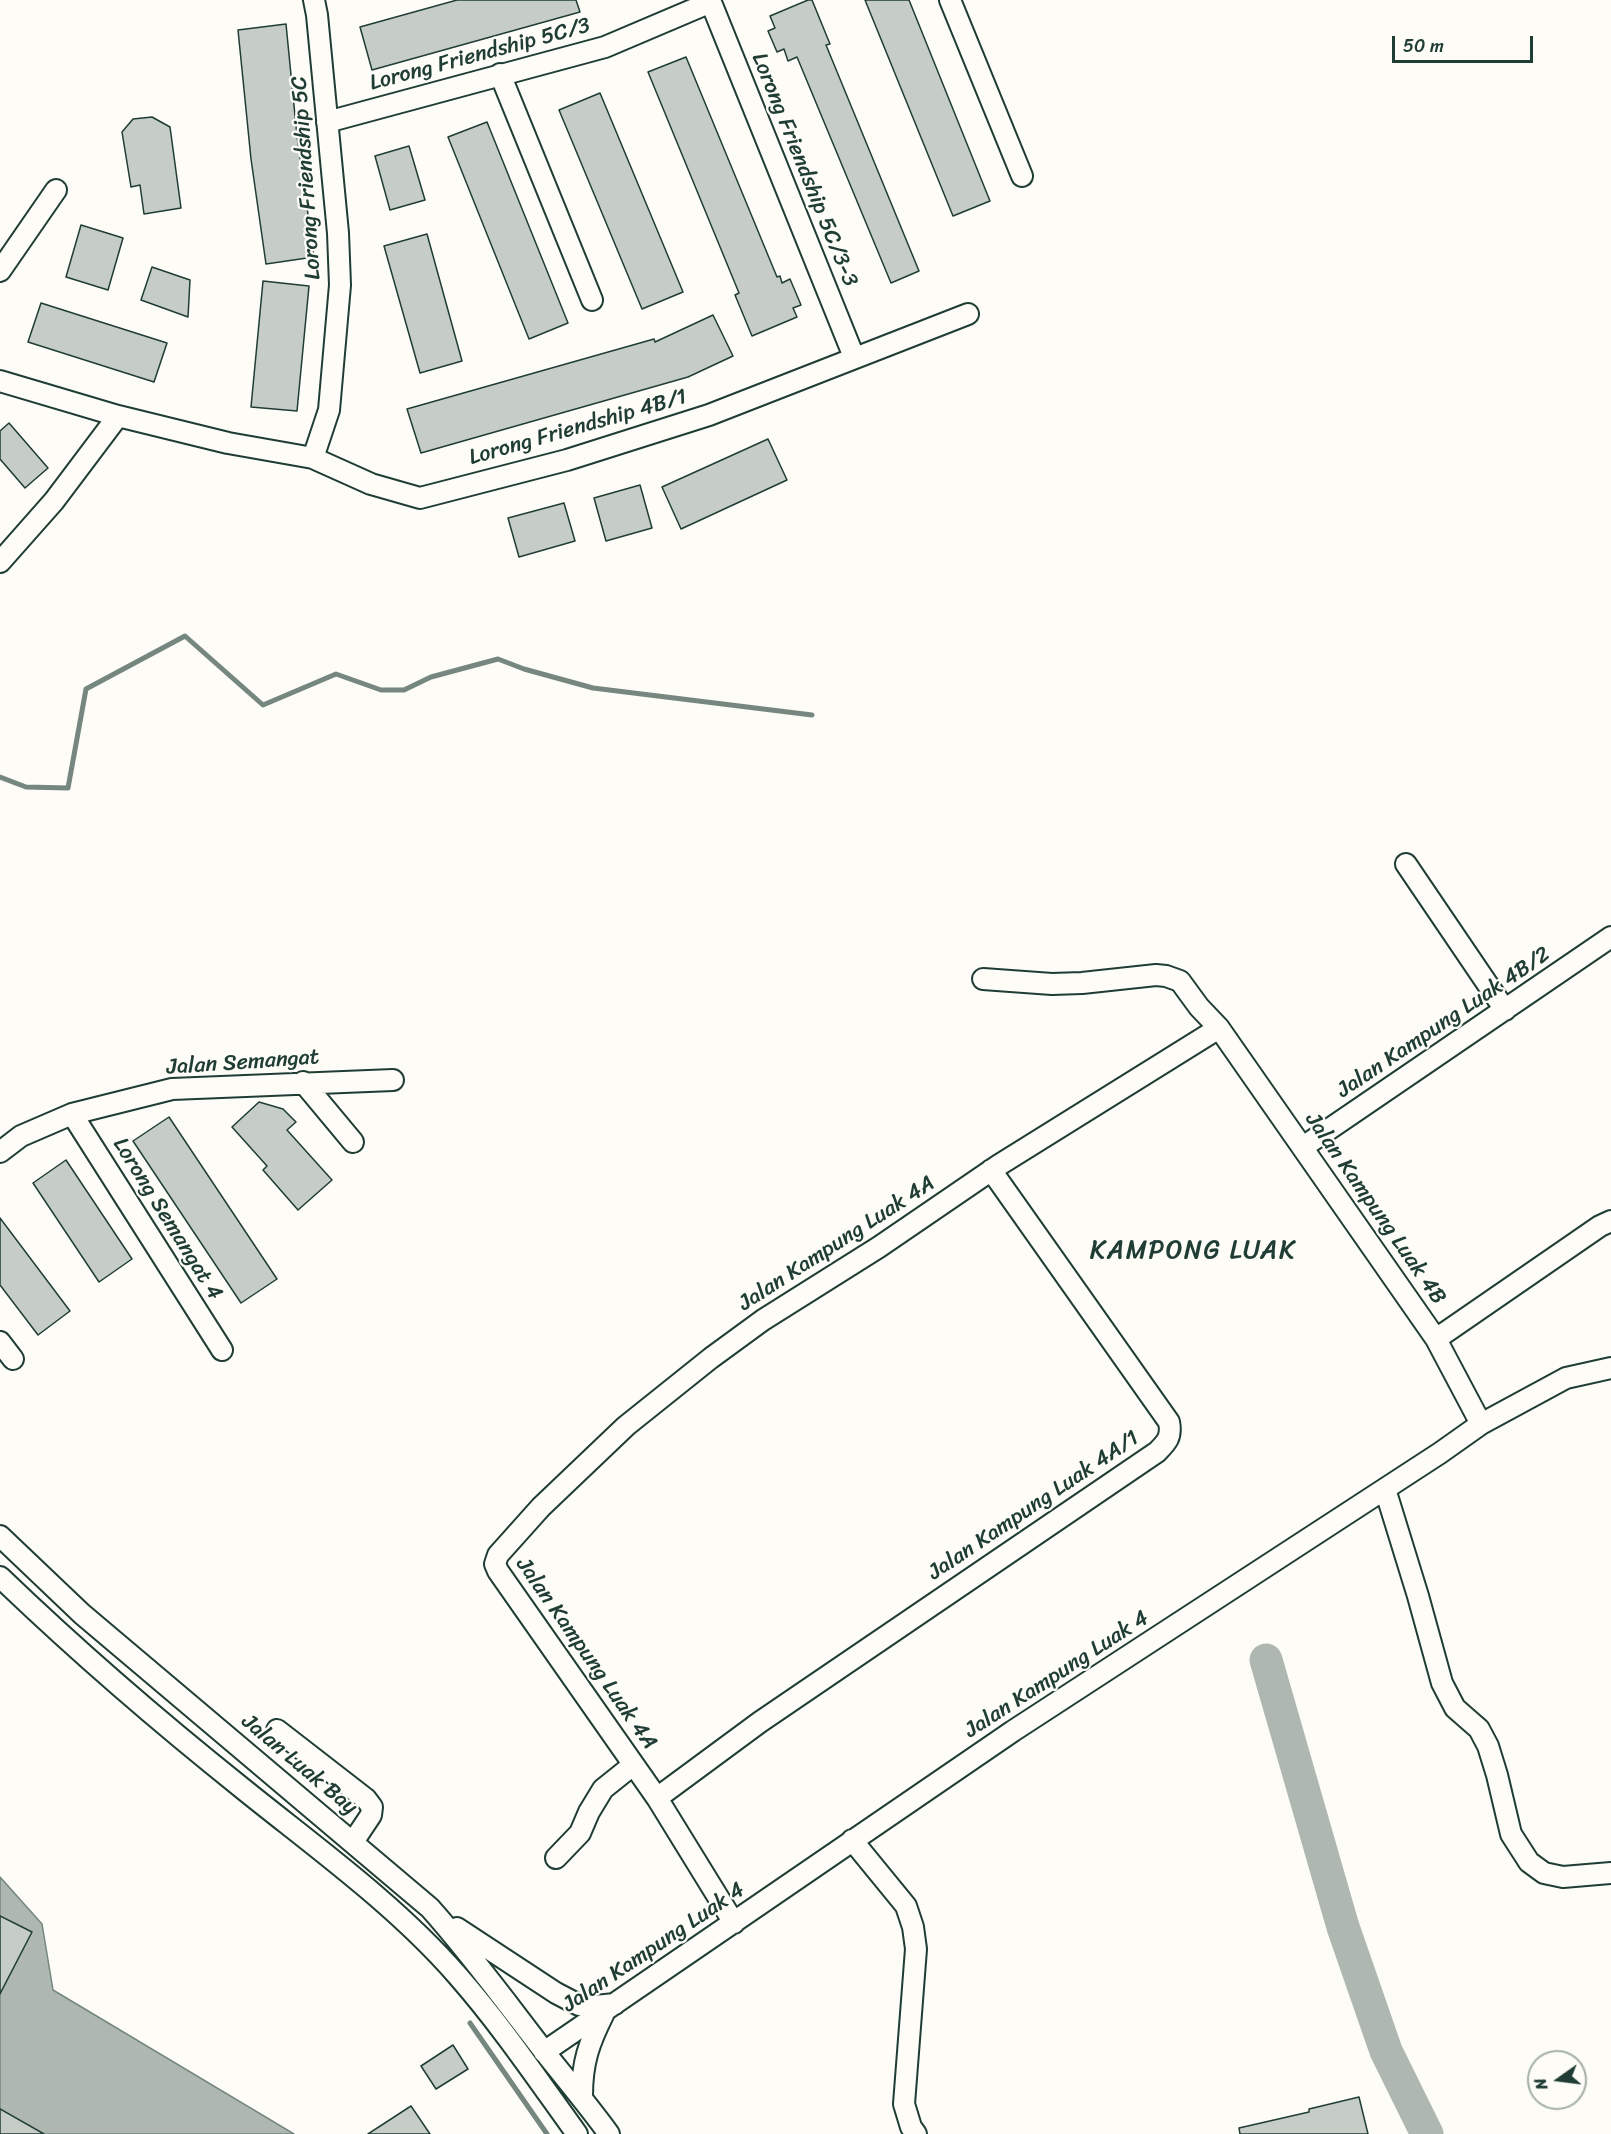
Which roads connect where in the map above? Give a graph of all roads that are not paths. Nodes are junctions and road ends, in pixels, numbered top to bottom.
1 (314, 0) edge
2 (950, 0) edge
3 (711, 1) edge
4 (500, 74) junction
5 (327, 122) junction
6 (1022, 176) dead end
7 (56, 190) dead end
8 (0, 271) edge
9 (592, 300) dead end
10 (968, 314) dead end
11 (854, 357) junction
12 (0, 381) edge
13 (118, 416) junction
14 (313, 458) junction
15 (0, 562) edge
16 (1406, 864) dead end
17 (1611, 937) edge
18 (983, 979) dead end
19 (1504, 1010) junction
20 (1219, 1028) junction
21 (393, 1080) dead end
22 (303, 1082) junction
23 (72, 1114) junction
24 (353, 1142) dead end
25 (1303, 1148) junction
26 (0, 1152) edge
27 (1002, 1164) junction
28 (1611, 1221) edge
29 (1436, 1339) junction
30 (0, 1342) edge
31 (222, 1350) dead end
32 (13, 1359) dead end
33 (1611, 1368) edge
34 (1481, 1424) junction
35 (1384, 1489) junction
36 (0, 1536) edge
37 (0, 1577) edge
38 (277, 1730) dead end
39 (633, 1765) junction
40 (657, 1798) junction
41 (852, 1840) junction
42 (353, 1842) junction
43 (556, 1858) dead end
44 (1611, 1873) edge
45 (430, 1908) junction
46 (734, 1923) junction
47 (610, 2007) junction
48 (513, 2045) junction
49 (544, 2052) junction
50 (538, 2080) junction
51 (582, 2096) junction
52 (577, 2134) edge
53 (609, 2134) edge
54 (916, 2134) edge

1 - 5 street, Lorong Friendship 5C
2 - 6 street
3 - 4 street, Lorong Friendship 5C/3
3 - 11 street, Lorong Friendship 5C/3-3
4 - 5 street, Lorong Friendship 5C/3
4 - 9 street
5 - 14 street, Lorong Friendship 5C
7 - 8 street
10 - 11 street, Lorong Friendship 4B/1
11 - 14 street, Lorong Friendship 4B/1
12 - 13 street
13 - 14 street, Lorong Friendship 4B/1
13 - 15 street
16 - 19 street
17 - 19 street, Jalan Kampung Luak 4B/2
18 - 20 street, Jalan Kampung Luak 4B
19 - 25 street, Jalan Kampung Luak 4B/2
20 - 25 street, Jalan Kampung Luak 4B
20 - 27 street, Jalan Kampung Luak 4A
21 - 22 street, Jalan Semangat
22 - 23 street, Jalan Semangat
22 - 24 street
23 - 26 street, Jalan Semangat
23 - 31 street, Lorong Semangat 4
25 - 29 street, Jalan Kampung Luak 4B
27 - 39 street, Jalan Kampung Luak 4A
27 - 40 street, Jalan Kampung Luak 4A/1
28 - 29 street
29 - 34 street, Jalan Kampung Luak 4B
30 - 32 street
33 - 34 street, Jalan Kampung Luak 4
34 - 35 street, Jalan Kampung Luak 4
35 - 41 street, Jalan Kampung Luak 4
35 - 44 street
36 - 42 street, Jalan Luak Bay
37 - 48 street
38 - 42 street
39 - 40 street, Jalan Kampung Luak 4A
39 - 43 street
40 - 46 street, Jalan Kampung Luak 4A
41 - 46 street, Jalan Kampung Luak 4
41 - 54 street
42 - 45 street, Jalan Luak Bay
45 - 47 street
45 - 49 street, Jalan Luak Bay
46 - 47 street, Jalan Kampung Luak 4
47 - 49 street, Jalan Kampung Luak 4
47 - 51 street
48 - 49 street
48 - 50 street
49 - 50 street
49 - 51 street, Jalan Luak Bay
50 - 52 street
51 - 53 street

